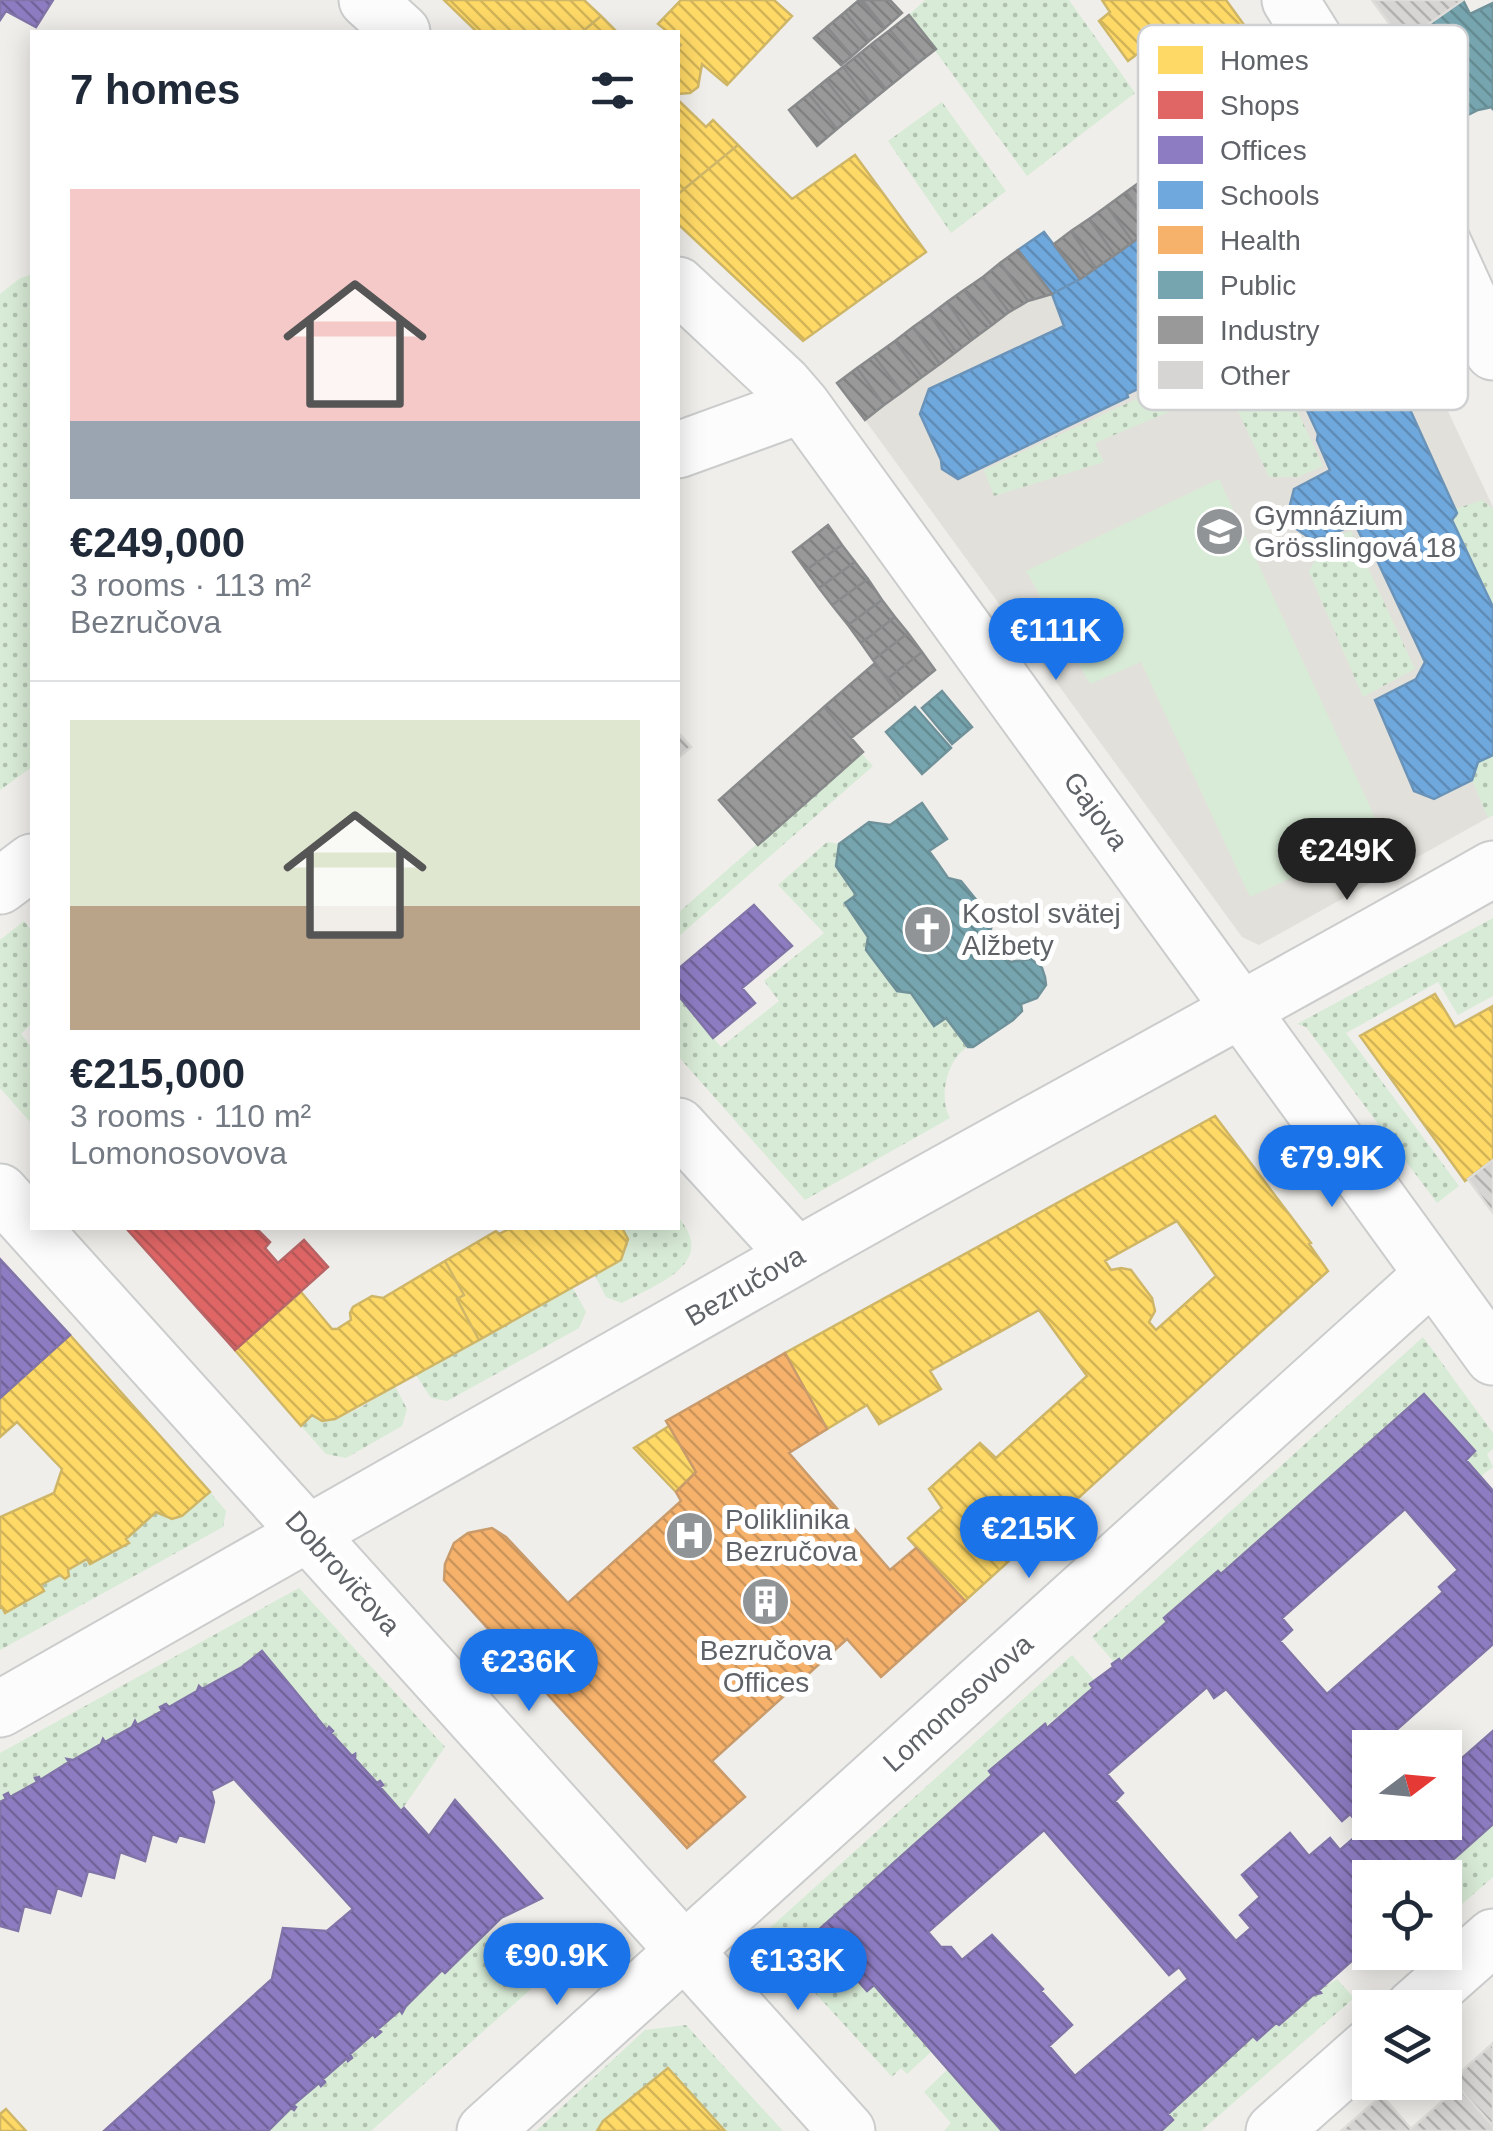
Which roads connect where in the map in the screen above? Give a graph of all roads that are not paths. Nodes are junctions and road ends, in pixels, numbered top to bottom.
1 (366, 0) edge
2 (1290, 0) edge
3 (1306, 25) edge
4 (400, 30) edge
5 (680, 286) edge
6 (1468, 297) edge
7 (1493, 352) edge
8 (802, 405) junction
9 (680, 449) edge
10 (30, 864) edge
11 (1493, 869) edge
12 (0, 886) edge
13 (1242, 1012) junction
14 (680, 1128) edge
15 (0, 1192) edge
16 (30, 1225) edge
17 (34, 1230) edge
18 (797, 1256) junction
19 (1432, 1275) junction
20 (1493, 1357) edge
21 (308, 1535) junction
22 (0, 1709) edge
23 (1493, 1937) edge
24 (686, 1952) junction
25 (1433, 1990) edge
26 (1352, 2062) edge
27 (485, 2131) edge
28 (847, 2131) edge
29 (1274, 2131) edge

1 - 4 street
2 - 3 street
5 - 8 street, Gajova
6 - 7 street
8 - 9 street
8 - 13 street, Gajova
10 - 12 street
11 - 13 street, Bezručova
13 - 18 street, Bezručova
13 - 19 street, Gajova
14 - 18 street
15 - 16 street, Dobrovičova
17 - 21 street, Dobrovičova
18 - 21 street, Bezručova
19 - 20 street, Gajova
19 - 24 street, Lomonosovova
21 - 22 street, Bezručova
21 - 24 street, Dobrovičova
23 - 25 street
24 - 27 street, Lomonosovova
24 - 28 street, Dobrovičova
26 - 29 street

